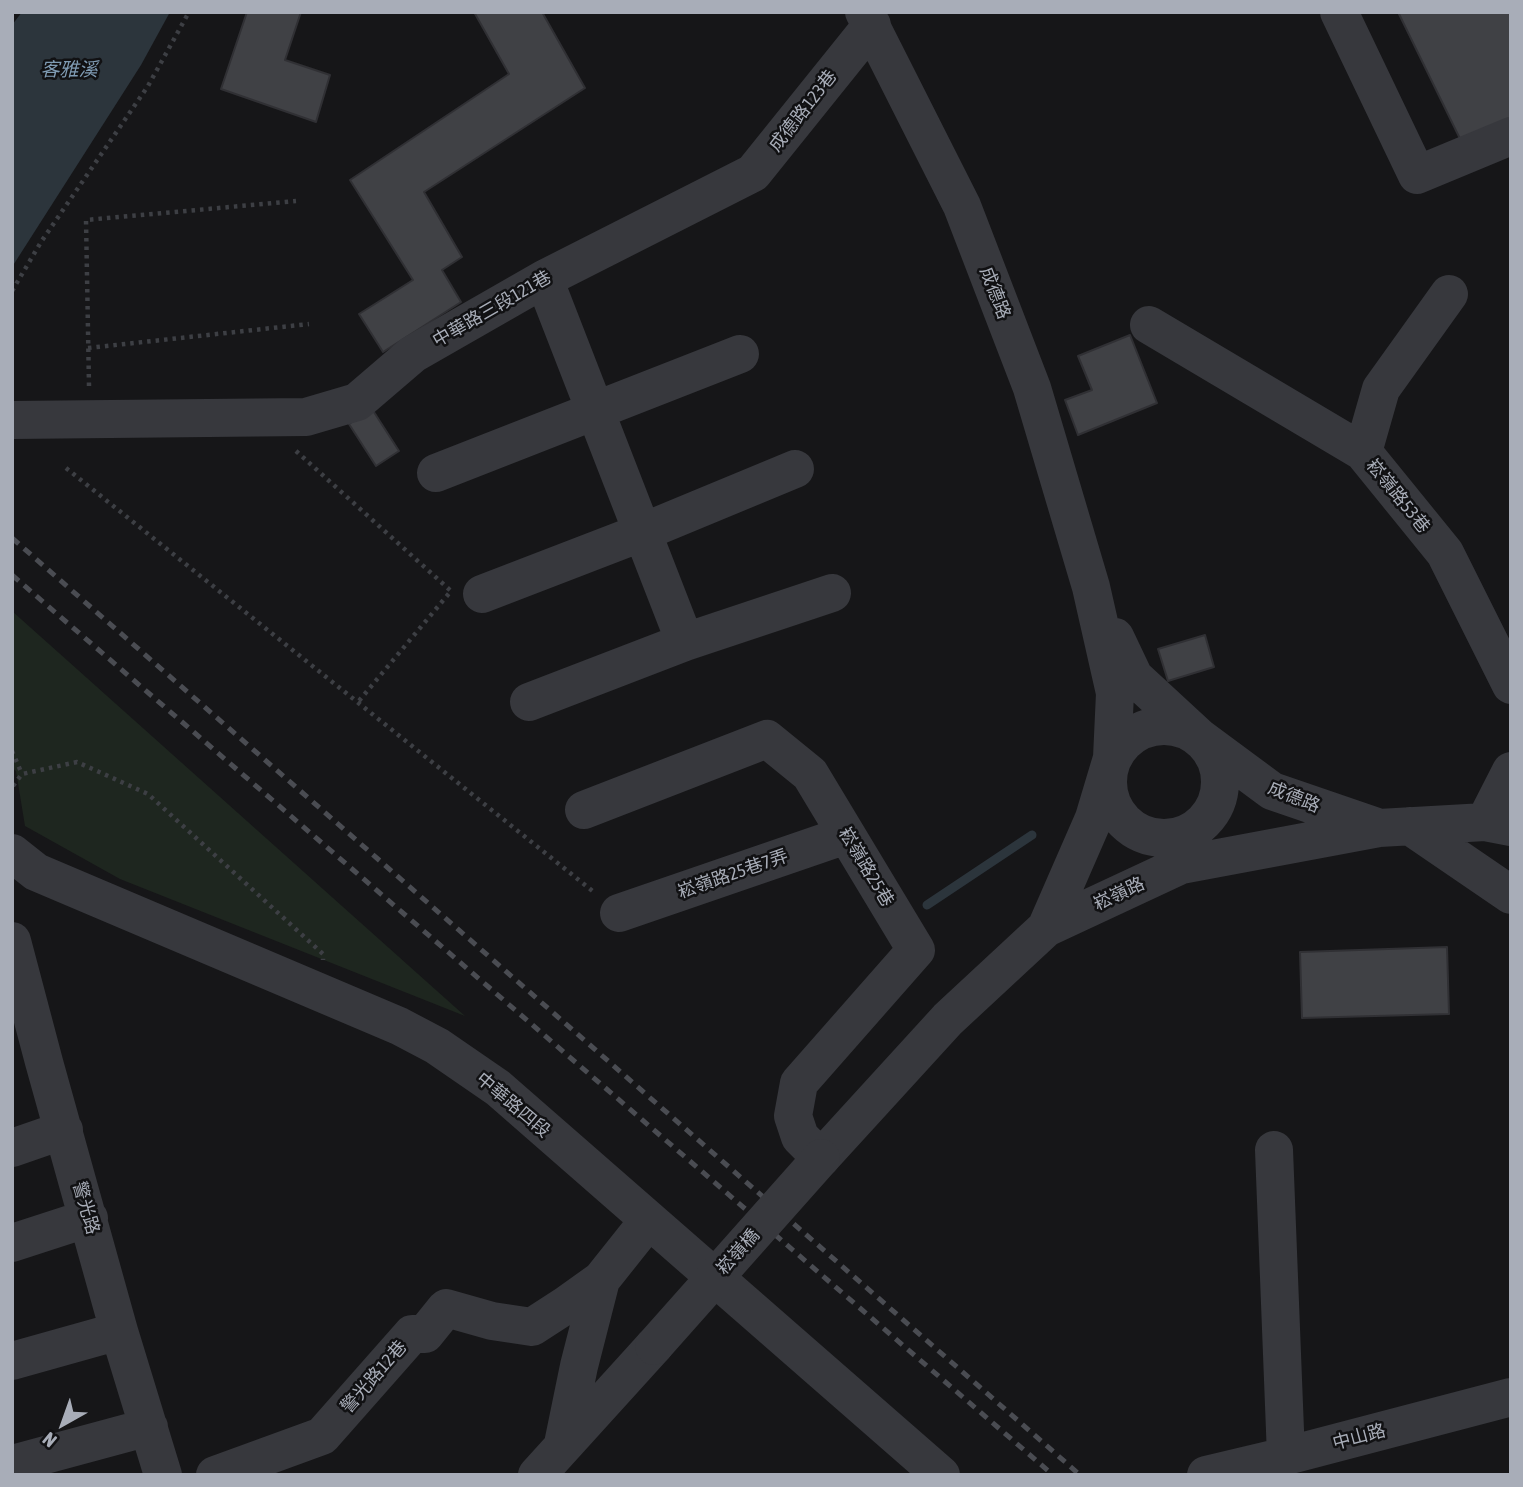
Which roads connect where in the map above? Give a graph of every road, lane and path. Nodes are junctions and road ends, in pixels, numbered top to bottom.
1 (189, 12) edge
2 (1339, 12) edge
3 (868, 19) edge
4 (1511, 136) edge
5 (727, 188) joint
6 (296, 201) dead end
7 (544, 279) junction
8 (12, 291) edge
9 (1449, 294) dead end
10 (309, 324) dead end
11 (1149, 325) dead end
12 (88, 348) junction
13 (740, 354) dead end
14 (595, 411) junction
15 (259, 417) junction
16 (90, 419) junction
17 (12, 420) edge
18 (1363, 452) junction
19 (66, 468) dead end
20 (795, 470) dead end
21 (436, 473) dead end
22 (643, 532) junction
23 (1091, 587) junction
24 (832, 593) dead end
25 (482, 594) dead end
26 (685, 642) junction
27 (1511, 685) edge
28 (358, 702) junction
29 (528, 702) dead end
30 (1199, 737) junction
31 (12, 751) edge
32 (1112, 758) junction
33 (1511, 771) edge
34 (22, 774) junction
35 (13, 786) edge
36 (584, 810) dead end
37 (1208, 818) junction
38 (1498, 825) edge
39 (1395, 827) junction
40 (1142, 834) junction
41 (846, 835) junction
42 (12, 853) edge
43 (1181, 865) junction
44 (1511, 895) edge
45 (619, 913) joint
46 (1046, 928) junction
47 (12, 941) edge
48 (322, 964) dead end
49 (64, 1130) junction
50 (12, 1148) edge
51 (1273, 1150) dead end
52 (821, 1158) junction
53 (89, 1218) junction
54 (648, 1221) junction
55 (12, 1243) edge
56 (601, 1280) junction
57 (119, 1331) junction
58 (12, 1361) edge
59 (1511, 1397) edge
60 (149, 1427) junction
61 (563, 1444) junction
62 (1286, 1456) junction
63 (12, 1464) edge
64 (940, 1474) edge
65 (163, 1475) edge
66 (215, 1475) edge
67 (537, 1475) edge
68 (1206, 1475) edge

1 - 8 path
2 - 4 street
3 - 5 street, 成德路123巷
3 - 23 street, 成德路
5 - 7 street, 中華路三段121巷
6 - 12 path
7 - 14 street
7 - 15 street, 中華路三段121巷
9 - 18 street
10 - 12 path
11 - 18 street, 崧嶺路53巷
12 - 16 path
13 - 14 street
14 - 21 street
14 - 22 street
15 - 16 street, 中華路三段121巷
15 - 28 path
16 - 17 street, 中華路三段121巷
18 - 27 street, 崧嶺路53巷
19 - 28 path
20 - 22 street
22 - 25 street
22 - 26 street
23 - 30 street, 成德路
23 - 32 street, 成德路
24 - 26 street
26 - 29 street
28 - 45 path
30 - 32 street
30 - 37 street
30 - 39 street, 成德路
31 - 34 path
32 - 40 street
32 - 46 street, 成德路
33 - 38 street
34 - 35 path
34 - 48 path
36 - 41 street, 崧嶺路25巷
37 - 40 street
37 - 43 street
38 - 39 street, 崧嶺路
39 - 43 street, 崧嶺路
39 - 44 street
40 - 43 street
41 - 45 street, 崧嶺路25巷7弄
41 - 52 street, 崧嶺路25巷
42 - 54 street, 中華路四段
43 - 46 street, 崧嶺路
46 - 52 street, 崧嶺路
47 - 49 street, 警光路
49 - 50 street
49 - 53 street, 警光路
51 - 62 street
52 - 61 street, 崧嶺橋, bridge
53 - 55 street
53 - 57 street, 警光路
54 - 56 street
54 - 64 street, 中華路四段
56 - 61 street
56 - 66 street, 警光路12巷
57 - 58 street
57 - 60 street, 警光路
59 - 62 street, 中山路
60 - 63 street
60 - 65 street, 警光路
61 - 67 street, 崧嶺橋
62 - 68 street, 中山路

